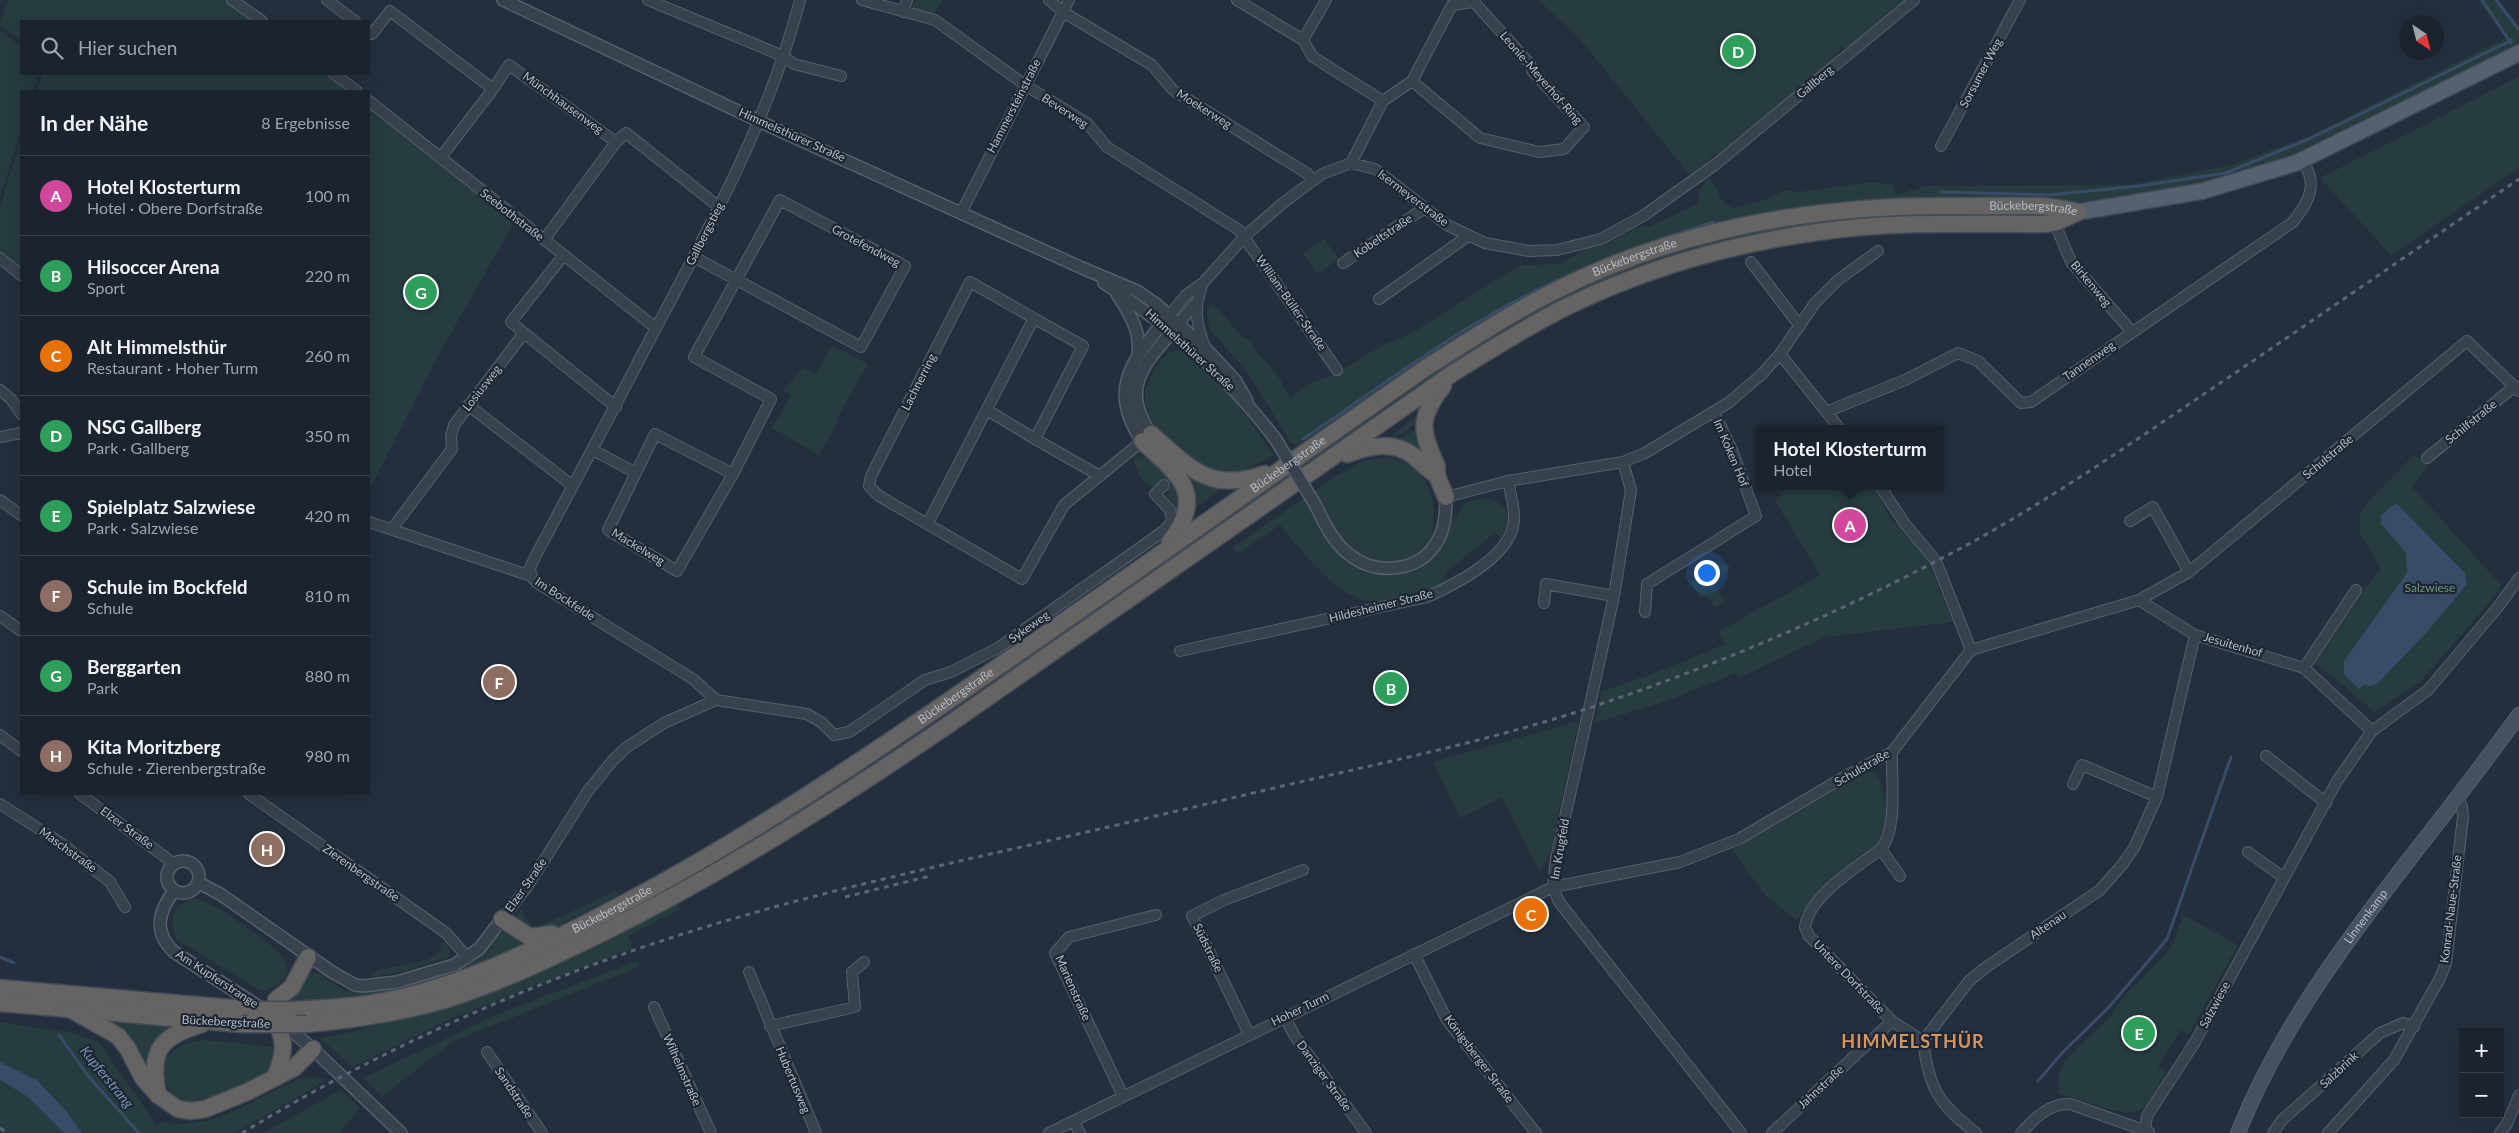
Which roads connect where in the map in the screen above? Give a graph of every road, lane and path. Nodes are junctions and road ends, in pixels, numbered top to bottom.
1 (232, 0) edge
2 (327, 0) edge
3 (503, 0) edge
4 (648, 0) edge
5 (800, 0) edge
6 (862, 0) edge
7 (907, 0) edge
8 (1048, 0) edge
9 (1069, 0) edge
10 (1237, 0) edge
11 (1326, 0) edge
12 (1914, 0) edge
13 (2020, 0) edge
14 (904, 12) junction
15 (1063, 12) junction
16 (261, 20) edge
17 (354, 20) edge
18 (370, 35) edge
19 (1303, 40) junction
20 (2519, 53) edge
21 (783, 56) junction
22 (339, 75) edge
23 (841, 76) dead end
24 (1412, 81) junction
25 (1025, 85) junction
26 (492, 89) junction
27 (356, 90) edge
28 (1383, 101) junction
29 (370, 102) edge
30 (758, 121) junction
31 (616, 142) junction
32 (1941, 146) dead end
33 (440, 157) junction
34 (1351, 163) junction
35 (1716, 164) joint
36 (2307, 168) dead end
37 (1310, 182) junction
38 (719, 207) junction
39 (1423, 208) junction
40 (2078, 212) junction
41 (961, 213) junction
42 (2058, 231) dead end
43 (1245, 236) junction
44 (1468, 236) junction
45 (544, 240) junction
46 (1878, 251) dead end
47 (563, 256) junction
48 (694, 257) junction
49 (0, 258) edge
50 (1751, 262) dead end
51 (1343, 264) dead end
52 (1082, 268) junction
53 (20, 274) edge
54 (735, 278) junction
55 (1203, 283) junction
56 (1116, 291) junction
57 (1379, 299) dead end
58 (1196, 303) junction
59 (1034, 318) junction
60 (1166, 320) junction
61 (1800, 326) junction
62 (656, 328) junction
63 (1176, 328) junction
64 (2132, 332) junction
65 (524, 334) junction
66 (1205, 348) junction
67 (1138, 354) junction
68 (1780, 354) junction
69 (1337, 370) dead end
70 (1454, 373) junction
71 (2517, 388) edge
72 (0, 390) edge
73 (1246, 401) junction
74 (468, 405) junction
75 (616, 407) junction
76 (987, 410) junction
77 (20, 412) edge
78 (1714, 412) junction
79 (1826, 412) junction
80 (1837, 425) edge
81 (20, 433) edge
82 (0, 437) edge
83 (1147, 438) junction
84 (1035, 439) junction
85 (748, 442) joint
86 (593, 450) junction
87 (2427, 458) dead end
88 (1326, 462) junction
89 (1623, 462) junction
90 (1282, 469) junction
91 (636, 473) junction
92 (733, 474) junction
93 (1437, 475) junction
94 (1100, 476) junction
95 (1508, 481) junction
96 (1164, 485) dead end
97 (573, 486) junction
98 (1883, 490) edge
99 (1446, 497) junction
100 (0, 500) edge
101 (20, 514) edge
102 (2130, 521) dead end
103 (928, 523) junction
104 (371, 525) edge
105 (392, 529) junction
106 (1159, 555) junction
107 (2189, 572) junction
108 (532, 576) junction
109 (2519, 578) edge
110 (2356, 590) dead end
111 (1614, 596) junction
112 (2139, 600) junction
113 (1544, 603) dead end
114 (1645, 612) dead end
115 (0, 616) edge
116 (20, 630) edge
117 (2196, 635) junction
118 (1971, 650) junction
119 (1180, 652) dead end
120 (2304, 668) junction
121 (716, 700) junction
122 (2519, 715) edge
123 (2372, 731) junction
124 (0, 735) edge
125 (20, 750) edge
126 (1892, 752) junction
127 (2266, 756) dead end
128 (2074, 784) dead end
129 (81, 795) edge
130 (250, 795) edge
131 (2157, 797) junction
132 (2458, 798) junction
133 (2326, 803) junction
134 (0, 804) edge
135 (1882, 849) junction
136 (2248, 852) dead end
137 (173, 864) junction
138 (1303, 870) dead end
139 (1900, 876) dead end
140 (2284, 878) junction
141 (199, 882) junction
142 (1553, 887) junction
143 (174, 891) junction
144 (125, 907) dead end
145 (1156, 915) dead end
146 (502, 919) junction
147 (569, 931) junction
148 (1414, 954) junction
149 (308, 957) junction
150 (468, 958) junction
151 (864, 962) dead end
152 (748, 972) dead end
153 (0, 988) edge
154 (0, 1002) edge
155 (654, 1007) dead end
156 (275, 1008) junction
157 (70, 1010) junction
158 (254, 1010) junction
159 (1286, 1017) junction
160 (1892, 1021) junction
161 (208, 1022) junction
162 (770, 1026) junction
163 (2414, 1027) junction
164 (1249, 1034) junction
165 (1923, 1041) junction
166 (314, 1049) junction
167 (487, 1052) dead end
168 (276, 1075) junction
169 (158, 1095) junction
170 (2519, 1095) edge
171 (1123, 1096) junction
172 (1073, 1121) junction
173 (2148, 1131) edge
174 (401, 1133) edge
175 (542, 1133) edge
176 (711, 1133) edge
177 (816, 1133) edge
178 (1049, 1133) edge
179 (1080, 1133) edge
180 (1366, 1133) edge
181 (1536, 1133) edge
182 (1741, 1133) edge
183 (1772, 1133) edge
184 (1976, 1133) edge
185 (2021, 1133) edge
186 (2238, 1133) edge
187 (2273, 1133) edge
188 (2328, 1133) edge
189 (2500, 1133) edge

1 - 16 street
2 - 17 street
3 - 30 street, Himmelsthürer Straße
4 - 21 street
5 - 21 street, Gallbergstieg
6 - 14 street, Beverweg
7 - 14 street
8 - 15 street, Moekerweg
9 - 15 street, Hammersteinstraße
10 - 19 street
11 - 19 street
12 - 35 street, Gallberg
13 - 32 street, Sorsumer Weg
14 - 25 street, Beverweg
15 - 25 street, Hammersteinstraße
15 - 37 street, Moekerweg
18 - 26 street
19 - 28 street
20 - 40 main road
21 - 23 street
21 - 30 street, Gallbergstieg
22 - 27 street
24 - 24 street, Leonie-Meyerhof-Ring
24 - 28 street
25 - 41 street, Hammersteinstraße
25 - 43 street, Beverweg
26 - 31 street, Münchhausenweg
26 - 33 street, Münchhausenweg
28 - 34 street
29 - 33 street, Seebothstraße
30 - 38 street, Gallbergstieg
30 - 41 street, Himmelsthürer Straße
31 - 38 street, Münchhausenweg
31 - 45 street, Münchhausenweg
33 - 45 street, Seebothstraße
34 - 37 street
34 - 39 street, Isermeyerstraße
35 - 44 street, Isermeyerstraße
36 - 64 street, Tannenweg
37 - 43 street
38 - 48 street, Gallbergstieg
39 - 44 street, Isermeyerstraße
39 - 51 street, Kobeltstraße
40 - 70 highway, Bückebergstraße
40 - 90 highway, Bückebergstraße
41 - 52 street, Himmelsthürer Straße
42 - 64 street, Birkenweg
43 - 55 street
43 - 69 street, William-Büller-Straße
44 - 57 street
45 - 47 street, Seebothstraße
46 - 61 street
47 - 62 street, Seebothstraße
47 - 65 street
48 - 54 street, Grotefendweg
48 - 62 street, Gallbergstieg
49 - 53 street
50 - 61 street
52 - 56 street, Himmelsthürer Straße
52 - 60 street, Himmelsthürer Straße
54 - 54 street, Grotefendweg
54 - 85 street, Grotefendweg
55 - 58 street
55 - 60 street
56 - 60 street, Himmelsthürer Straße
56 - 67 street
58 - 63 street
58 - 66 street
59 - 76 street
59 - 84 street, Lachnerring
59 - 103 street, Lachnerring
60 - 63 street, Himmelsthürer Straße
60 - 67 street
61 - 68 street
62 - 75 street, Gallbergstieg
63 - 66 street, Himmelsthürer Straße
63 - 73 street, Himmelsthürer Straße
63 - 83 street
64 - 79 street, Tannenweg
65 - 74 street, Losiusweg
65 - 75 street
66 - 73 street, Himmelsthürer Straße
67 - 83 street
68 - 78 street
68 - 79 street
70 - 88 highway, Bückebergstraße
70 - 93 highway
71 - 87 street, Schilfstraße
71 - 107 street, Schulstraße
72 - 77 street
73 - 99 street, Himmelsthürer Straße, bridge
74 - 97 street
74 - 105 street, Losiusweg
75 - 86 street, Gallbergstieg
76 - 84 street
76 - 103 street
78 - 89 street
78 - 114 street, Im Koken Hof
79 - 80 street
81 - 82 street
83 - 90 highway
83 - 94 street
83 - 106 highway
84 - 94 street
85 - 92 street, Mackelweg
86 - 91 street
86 - 97 street, Gallbergstieg
88 - 93 highway
88 - 161 highway, Bückebergstraße, bridge
89 - 95 street
89 - 111 street, Im Krugfeld
90 - 106 highway, Bückebergstraße
91 - 92 street, Mackelweg
91 - 92 street, Mackelweg
93 - 99 highway
94 - 103 street, Lachnerring
95 - 99 street
95 - 119 street, Hildesheimer Straße
96 - 121 street, Sykeweg
97 - 108 street, Gallbergstieg
98 - 118 street
100 - 101 street
102 - 107 street
104 - 105 street, Im Bockfelde
105 - 108 street, Im Bockfelde
106 - 147 highway, Bückebergstraße
107 - 112 street, Schulstraße
108 - 121 street, Im Bockfelde
109 - 123 street, Salzwiese
110 - 120 street
111 - 113 street
111 - 142 street, Im Krugfeld
112 - 117 street, Jesuitenhof
112 - 118 street, Schulstraße
115 - 116 street
117 - 120 street, Jesuitenhof
117 - 131 street, Altenau
118 - 126 street, Schulstraße
120 - 123 street, Jesuitenhof
121 - 146 street, Elzer Straße
122 - 132 main road, Linnenkamp
123 - 133 street, Salzwiese
124 - 125 street
126 - 135 street, Untere Dorfstraße
126 - 142 street, Schulstraße
127 - 133 street
128 - 131 street
129 - 137 street, Elzer Straße
130 - 150 street, Zierenbergstraße
131 - 165 street, Altenau
132 - 163 street, Konrad-Naue-Straße
132 - 186 main road, Linnenkamp
133 - 140 street, Salzwiese
134 - 144 street, Maschstraße
135 - 139 street
135 - 160 street, Untere Dorfstraße
136 - 140 street
137 - 141 street, Elzer Straße
137 - 143 street
138 - 164 street, Südstraße
140 - 173 street, Salzwiese
141 - 143 street
141 - 149 street, Elzer Straße
142 - 148 street, Hoher Turm
142 - 182 street, Im Krugfeld
143 - 156 street, Am Kupferstrange
145 - 171 street, Marienstraße
146 - 147 highway
146 - 150 street, Elzer Straße
147 - 158 highway, Bückebergstraße, bridge
148 - 159 street, Hoher Turm
148 - 181 street, Königsberger Straße
149 - 150 street, Elzer Straße
149 - 156 highway
151 - 162 street
152 - 162 street, Hubertusweg
153 - 158 highway, Bückebergstraße
154 - 157 highway, Bückebergstraße
155 - 176 street, Wilhelmstraße
156 - 158 highway
156 - 166 street, Am Kupferstrange
156 - 168 highway
157 - 161 highway, Bückebergstraße
157 - 169 highway
159 - 164 street, Hoher Turm
159 - 180 street, Danziger Straße
160 - 165 street, Untere Dorfstraße
160 - 183 street, Jahnstraße
161 - 169 highway
162 - 177 street, Hubertusweg
163 - 187 street, Salzbrink
163 - 188 street, Konrad-Naue-Straße
164 - 171 street, Hoher Turm
165 - 184 street
166 - 168 highway
166 - 174 street, Am Kupferstrange
167 - 175 street, Sandstraße
168 - 169 highway
170 - 189 street
171 - 172 street, Hoher Turm
172 - 178 street, Hoher Turm
172 - 179 street
173 - 185 street

